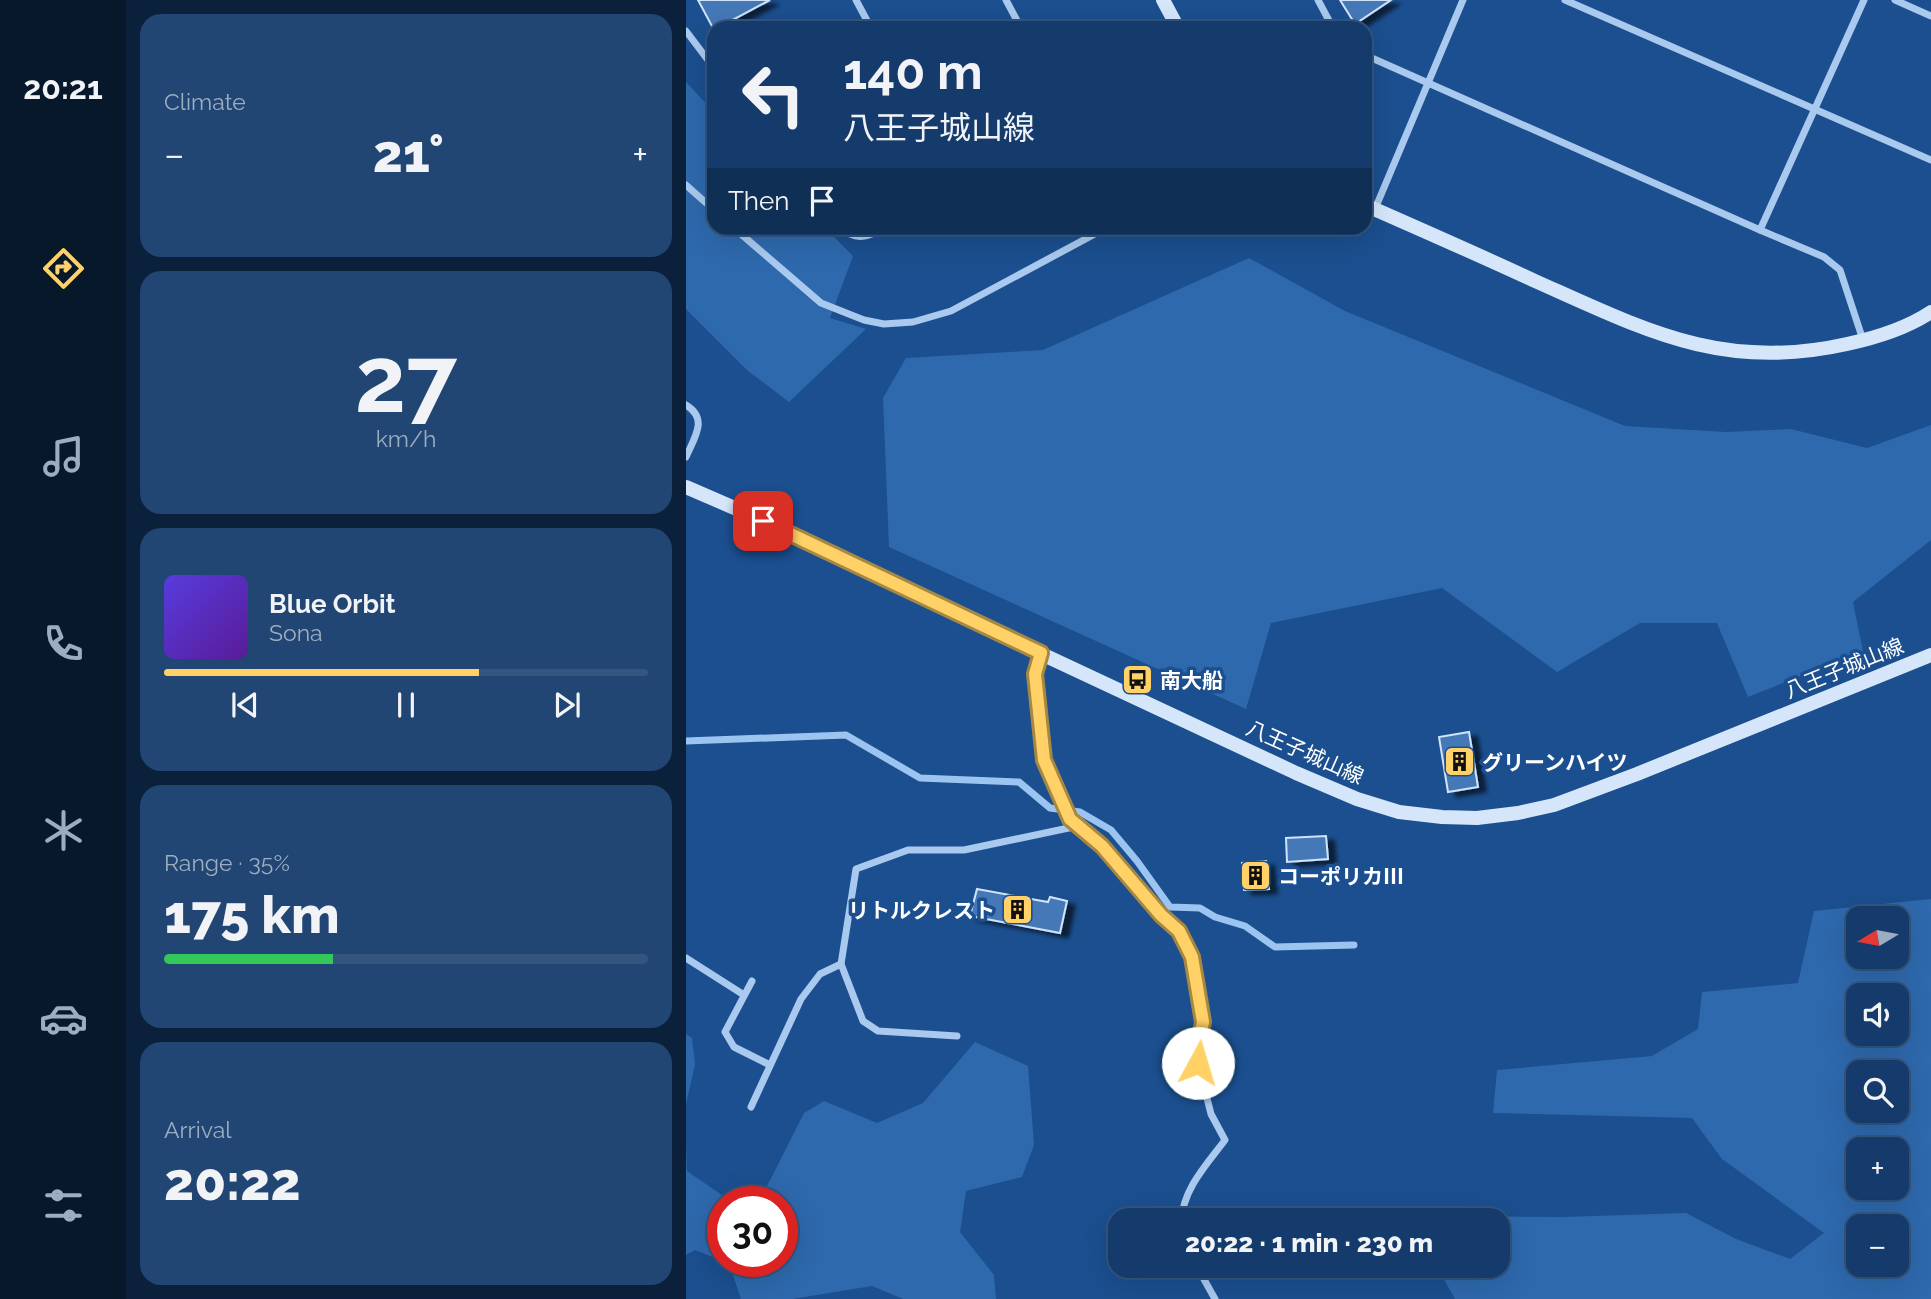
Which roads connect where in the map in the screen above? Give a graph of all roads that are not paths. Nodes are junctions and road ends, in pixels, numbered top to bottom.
1 (856, 0) edge
2 (1006, 0) edge
3 (1163, 0) edge
4 (1318, 0) edge
5 (1463, 0) edge
6 (1566, 0) edge
7 (1864, 0) edge
8 (1895, 0) edge
9 (1931, 16) edge
10 (868, 21) edge
11 (1017, 21) edge
12 (1174, 21) edge
13 (1329, 21) edge
14 (686, 32) edge
15 (1372, 58) edge
16 (707, 59) edge
17 (1427, 84) junction
18 (1815, 108) junction
19 (1931, 160) edge
20 (686, 185) edge
21 (1372, 203) edge
22 (707, 204) edge
23 (1372, 208) edge
24 (1759, 230) junction
25 (742, 235) edge
26 (854, 235) edge
27 (871, 235) edge
28 (1093, 235) edge
29 (1931, 312) edge
30 (1863, 340) junction
31 (686, 405) edge
32 (686, 457) edge
33 (686, 487) edge
34 (1041, 653) junction
35 (1931, 655) edge
36 (1078, 825) junction
37 (686, 958) edge
38 (841, 964) junction
39 (752, 981) dead end
40 (744, 995) junction
41 (957, 1036) dead end
42 (770, 1065) junction
43 (751, 1107) dead end
44 (1182, 1208) edge
45 (1203, 1278) edge
46 (1215, 1299) edge

1 - 10 street
2 - 11 street
3 - 12 main road
4 - 13 street
5 - 17 street
6 - 18 street
7 - 18 street
8 - 9 street
14 - 16 street
15 - 17 street
17 - 21 street
17 - 24 street
18 - 19 street
18 - 24 street
20 - 22 street
23 - 30 main road
24 - 30 street
25 - 28 street
26 - 27 street
29 - 30 main road
31 - 32 street
33 - 34 main road, 八王子城山線
34 - 35 main road, 八王子城山線
34 - 36 street
36 - 38 street
36 - 44 street
37 - 40 street
38 - 41 street
38 - 42 street
39 - 40 street
40 - 42 street
42 - 43 street
45 - 46 street

